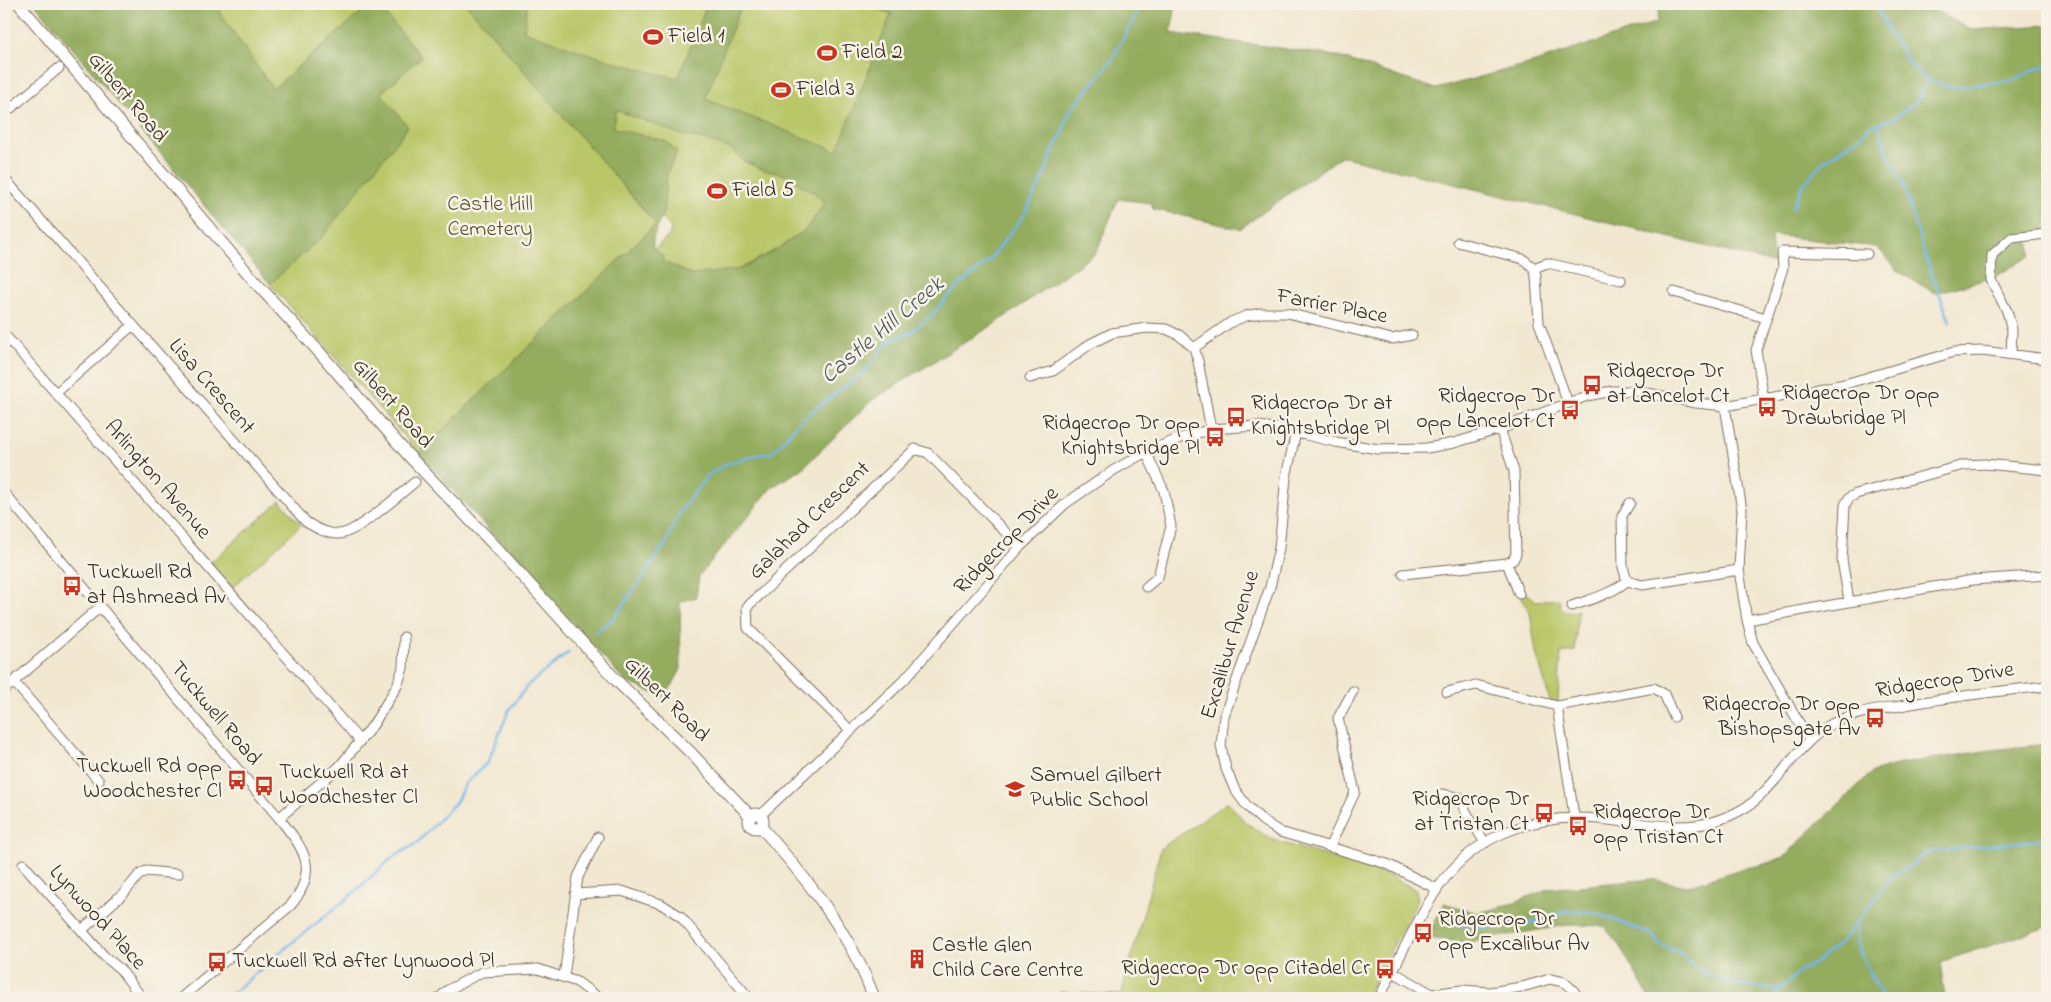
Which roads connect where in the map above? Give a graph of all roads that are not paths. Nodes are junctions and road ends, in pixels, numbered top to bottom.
1 (19, 4) edge
2 (59, 68) dead end
3 (4, 114) edge
4 (4, 178) edge
5 (2047, 234) edge
6 (1458, 242) dead end
7 (1867, 254) dead end
8 (1534, 268) junction
9 (1621, 280) dead end
10 (1674, 292) dead end
11 (1766, 318) junction
12 (133, 325) junction
13 (4, 334) edge
14 (1412, 335) dead end
15 (1194, 348) junction
16 (2010, 354) junction
17 (2047, 359) edge
18 (1030, 378) dead end
19 (56, 394) junction
20 (1764, 400) junction
21 (1568, 403) junction
22 (1725, 406) junction
23 (1211, 429) junction
24 (1500, 429) junction
25 (1296, 432) junction
26 (1146, 452) junction
27 (2047, 470) edge
28 (415, 482) dead end
29 (4, 494) edge
30 (1630, 503) dead end
31 (1020, 548) junction
32 (1507, 563) junction
33 (1739, 570) junction
34 (1403, 574) dead end
35 (2047, 574) edge
36 (1627, 582) junction
37 (1146, 587) dead end
38 (1519, 594) dead end
39 (1848, 601) junction
40 (1572, 606) dead end
41 (100, 607) junction
42 (1747, 620) junction
43 (404, 637) dead end
44 (14, 682) junction
45 (2047, 686) edge
46 (4, 690) edge
47 (1353, 691) dead end
48 (1447, 692) dead end
49 (1557, 706) junction
50 (1674, 717) dead end
51 (851, 731) junction
52 (1809, 740) junction
53 (360, 741) junction
54 (99, 781) dead end
55 (1442, 794) dead end
56 (1574, 816) junction
57 (279, 818) junction
58 (758, 820) junction
59 (598, 837) dead end
60 (1485, 843) junction
61 (1330, 846) junction
62 (23, 864) dead end
63 (178, 874) dead end
64 (1437, 889) junction
65 (575, 894) junction
66 (82, 930) junction
67 (1393, 972) junction
68 (564, 976) junction
69 (142, 998) edge
70 (181, 998) edge
71 (438, 998) edge
72 (599, 998) edge
73 (749, 998) edge
74 (874, 998) edge
75 (1379, 998) edge
76 (1578, 998) edge

1 - 58 main road, Gilbert Road
2 - 3 street
4 - 12 street, Lisa Crescent
5 - 16 street
6 - 8 street
7 - 11 street
8 - 9 street
8 - 21 street
10 - 11 street
11 - 20 street
12 - 19 street
12 - 28 street, Lisa Crescent
13 - 19 street, Arlington Avenue
14 - 15 street, Farrier Place
15 - 18 street
15 - 23 street
16 - 17 street, Ridgecrop Drive
16 - 20 street, Ridgecrop Drive
19 - 53 street, Arlington Avenue
20 - 22 street, Ridgecrop Drive
21 - 22 street, Ridgecrop Drive
21 - 24 street, Ridgecrop Drive
22 - 33 street
23 - 25 street, Ridgecrop Drive
23 - 26 street, Ridgecrop Drive
24 - 25 street, Ridgecrop Drive
24 - 32 street
25 - 61 street, Excalibur Avenue
26 - 31 street, Ridgecrop Drive
26 - 37 street
27 - 39 street
29 - 41 street, Tuckwell Road
30 - 36 street
31 - 51 street, Ridgecrop Drive
31 - 51 street, Galahad Crescent
32 - 34 street
32 - 38 street
33 - 36 street
33 - 42 street
35 - 39 street
36 - 40 street
39 - 42 street
41 - 44 street
41 - 57 street, Tuckwell Road
42 - 52 street
43 - 53 street
44 - 46 street
44 - 54 street
45 - 52 street, Ridgecrop Drive
47 - 61 street
48 - 49 street
49 - 50 street
49 - 56 street
51 - 58 street, Ridgecrop Drive
52 - 56 street, Ridgecrop Drive
53 - 57 street
55 - 60 street
56 - 60 street, Ridgecrop Drive
57 - 70 street, Tuckwell Road
58 - 74 main road, Gilbert Road
59 - 65 street
60 - 64 street, Ridgecrop Drive
61 - 64 street, Excalibur Avenue
62 - 66 street, Lynwood Place
63 - 66 street
64 - 67 street, Ridgecrop Drive
65 - 68 street
65 - 73 street
66 - 69 street, Lynwood Place
67 - 75 street, Ridgecrop Drive
67 - 76 street
68 - 71 street
68 - 72 street

